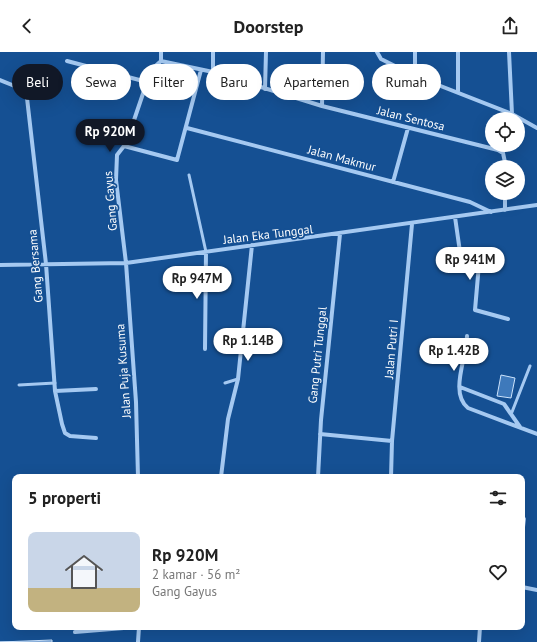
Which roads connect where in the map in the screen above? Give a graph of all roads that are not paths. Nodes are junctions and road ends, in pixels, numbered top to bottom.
1 (161, 52) edge
2 (213, 52) edge
3 (266, 52) edge
4 (323, 52) edge
5 (377, 52) edge
6 (415, 52) edge
7 (458, 52) edge
8 (509, 52) edge
9 (67, 61) dead end
10 (161, 61) junction
11 (158, 64) edge
12 (213, 64) edge
13 (391, 64) edge
14 (415, 64) edge
15 (201, 70) junction
16 (206, 71) edge
17 (0, 80) edge
18 (139, 80) edge
19 (441, 85) edge
20 (262, 88) edge
21 (265, 89) junction
22 (458, 91) junction
23 (141, 100) edge
24 (322, 106) junction
25 (507, 112) edge
26 (512, 112) edge
27 (525, 121) edge
28 (187, 128) junction
29 (408, 128) junction
30 (537, 128) edge
31 (124, 146) junction
32 (506, 160) edge
33 (189, 175) dead end
34 (393, 182) junction
35 (505, 200) edge
36 (537, 206) edge
37 (505, 210) junction
38 (491, 212) junction
39 (455, 217) junction
40 (412, 224) junction
41 (340, 234) junction
42 (252, 245) junction
43 (206, 252) junction
44 (126, 263) junction
45 (46, 264) junction
46 (0, 265) edge
47 (508, 318) dead end
48 (467, 336) dead end
49 (205, 348) dead end
50 (530, 366) dead end
51 (238, 380) junction
52 (54, 383) junction
53 (225, 383) dead end
54 (19, 385) dead end
55 (460, 388) junction
56 (96, 389) dead end
57 (55, 391) junction
58 (512, 412) junction
59 (520, 428) junction
60 (320, 434) junction
61 (537, 434) edge
62 (96, 438) dead end
63 (392, 441) junction
64 (138, 474) edge
65 (222, 474) edge
66 (318, 474) edge
67 (390, 474) edge
68 (525, 588) edge
69 (537, 590) edge
70 (100, 630) edge
71 (137, 630) edge
72 (480, 630) edge
73 (75, 632) dead end
74 (138, 642) edge
75 (479, 642) edge

1 - 10 street
2 - 12 street
3 - 21 street
4 - 24 street
5 - 13 street
6 - 14 street
7 - 22 street
8 - 26 street
9 - 18 street
10 - 11 street, Gang Gayus
10 - 15 street, Jalan Sentosa
15 - 16 street, Jalan Sentosa
15 - 28 street
17 - 45 street, Gang Bersama
19 - 22 street
20 - 21 street, Jalan Sentosa
21 - 24 street, Jalan Sentosa
22 - 25 street
23 - 31 street, Gang Gayus
24 - 29 street, Jalan Sentosa
27 - 30 street
28 - 31 street
28 - 34 street, Jalan Makmur
29 - 32 street, Jalan Sentosa
29 - 34 street
31 - 44 street, Gang Gayus
33 - 43 lane
34 - 38 street, Jalan Makmur
35 - 37 street
36 - 37 street, Jalan Eka Tunggal
37 - 38 street, Jalan Eka Tunggal
38 - 39 street, Jalan Eka Tunggal
39 - 40 street, Jalan Eka Tunggal
39 - 47 street
40 - 41 street, Jalan Eka Tunggal
40 - 63 street, Jalan Putri I
41 - 42 street, Jalan Eka Tunggal
41 - 60 street, Gang Putri Tunggal
42 - 43 street, Jalan Eka Tunggal
42 - 51 street
43 - 44 street, Jalan Eka Tunggal
43 - 49 street
44 - 45 street, Jalan Eka Tunggal
44 - 64 street, Jalan Puja Kusuma
45 - 46 street, Jalan Eka Tunggal
45 - 52 street, Gang Bersama
48 - 55 street
50 - 58 lane
51 - 53 lane
51 - 65 street
52 - 54 lane
52 - 57 street, Gang Bersama
55 - 58 street
55 - 59 street
56 - 57 street
57 - 62 street, Gang Bersama
58 - 59 street
59 - 61 street
60 - 63 street
60 - 66 street, Gang Putri Tunggal
63 - 67 street, Jalan Putri I
68 - 69 street
70 - 73 street
71 - 74 street
72 - 75 street

